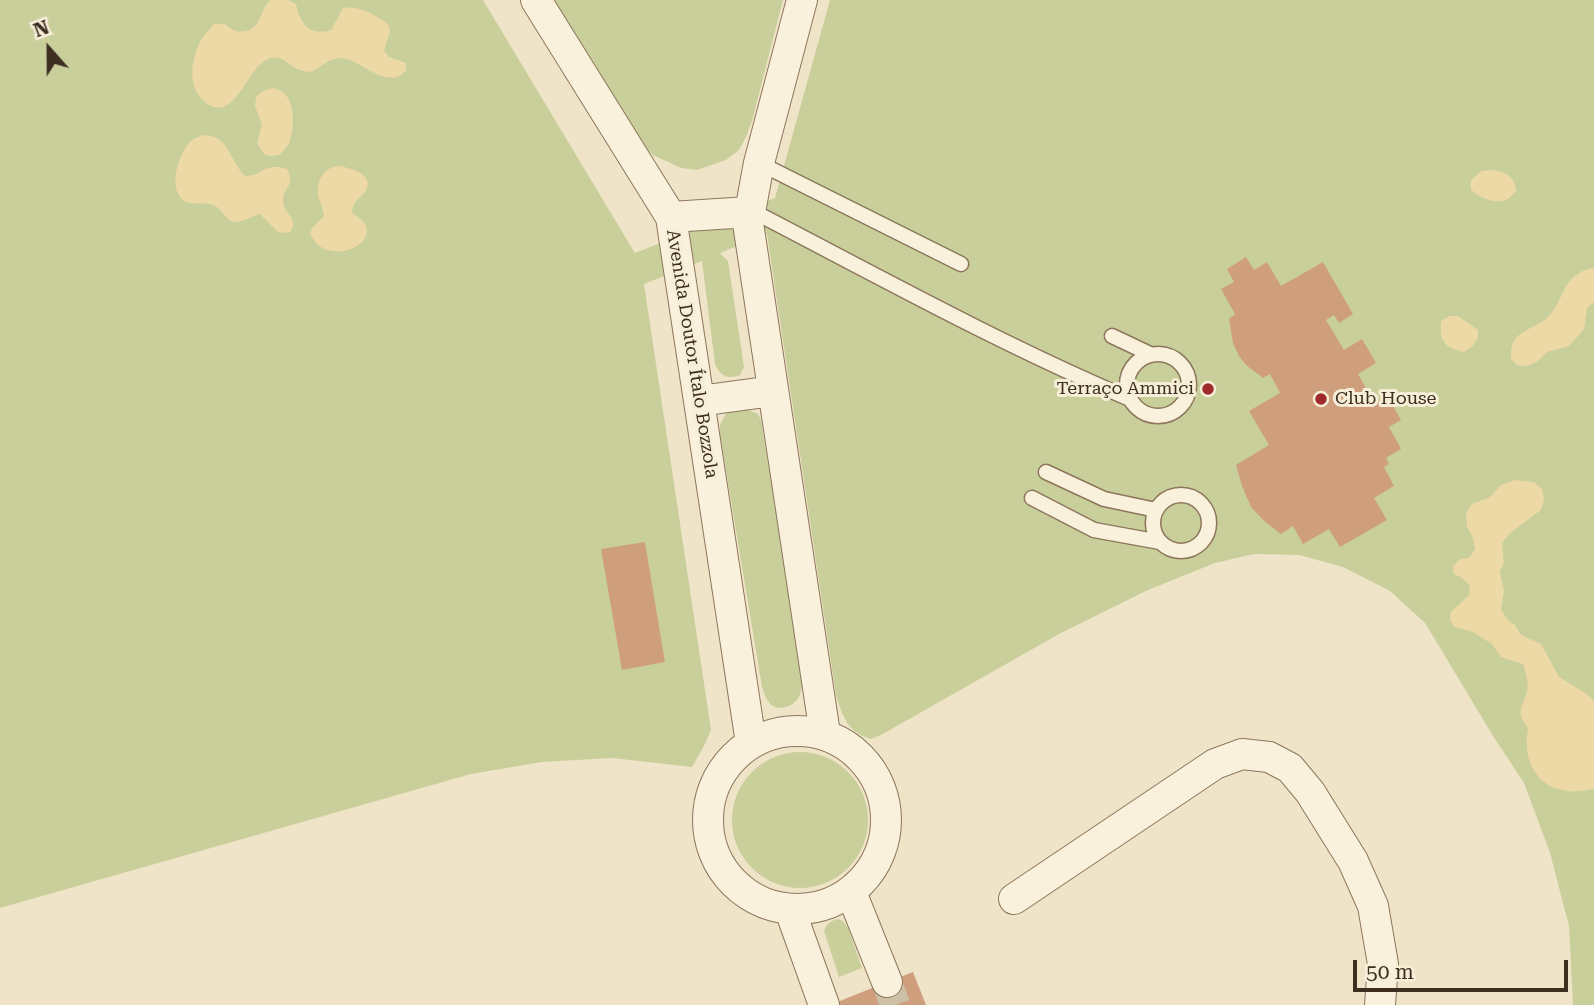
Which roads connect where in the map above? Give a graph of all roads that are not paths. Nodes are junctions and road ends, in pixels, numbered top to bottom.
1 (536, 0) edge
2 (802, 0) edge
3 (759, 163) junction
4 (749, 212) junction
5 (671, 217) junction
6 (961, 264) dead end
7 (1112, 336) dead end
8 (1150, 354) junction
9 (773, 391) junction
10 (1130, 399) junction
11 (699, 401) junction
12 (1046, 472) dead end
13 (1032, 498) dead end
14 (1156, 510) junction
15 (1160, 542) junction
16 (825, 734) junction
17 (751, 743) junction
18 (851, 892) junction
19 (1014, 900) dead end
20 (790, 910) junction
21 (887, 982) tunnel mouth
22 (824, 1005) edge
23 (1380, 1005) edge

1 - 5 street, Avenida Doutor Ítalo Bozzola
2 - 3 street
3 - 4 street
3 - 6 lane
4 - 5 street
4 - 9 street
4 - 10 lane
5 - 11 street, Avenida Doutor Ítalo Bozzola
7 - 8 lane
8 - 10 lane
8 - 10 lane
9 - 11 street
9 - 16 street
11 - 17 street, Avenida Doutor Ítalo Bozzola
12 - 14 lane
13 - 15 lane
14 - 15 lane
14 - 15 lane
16 - 17 street
16 - 18 street
17 - 20 street
18 - 20 street
18 - 21 street
19 - 23 street
20 - 22 street

